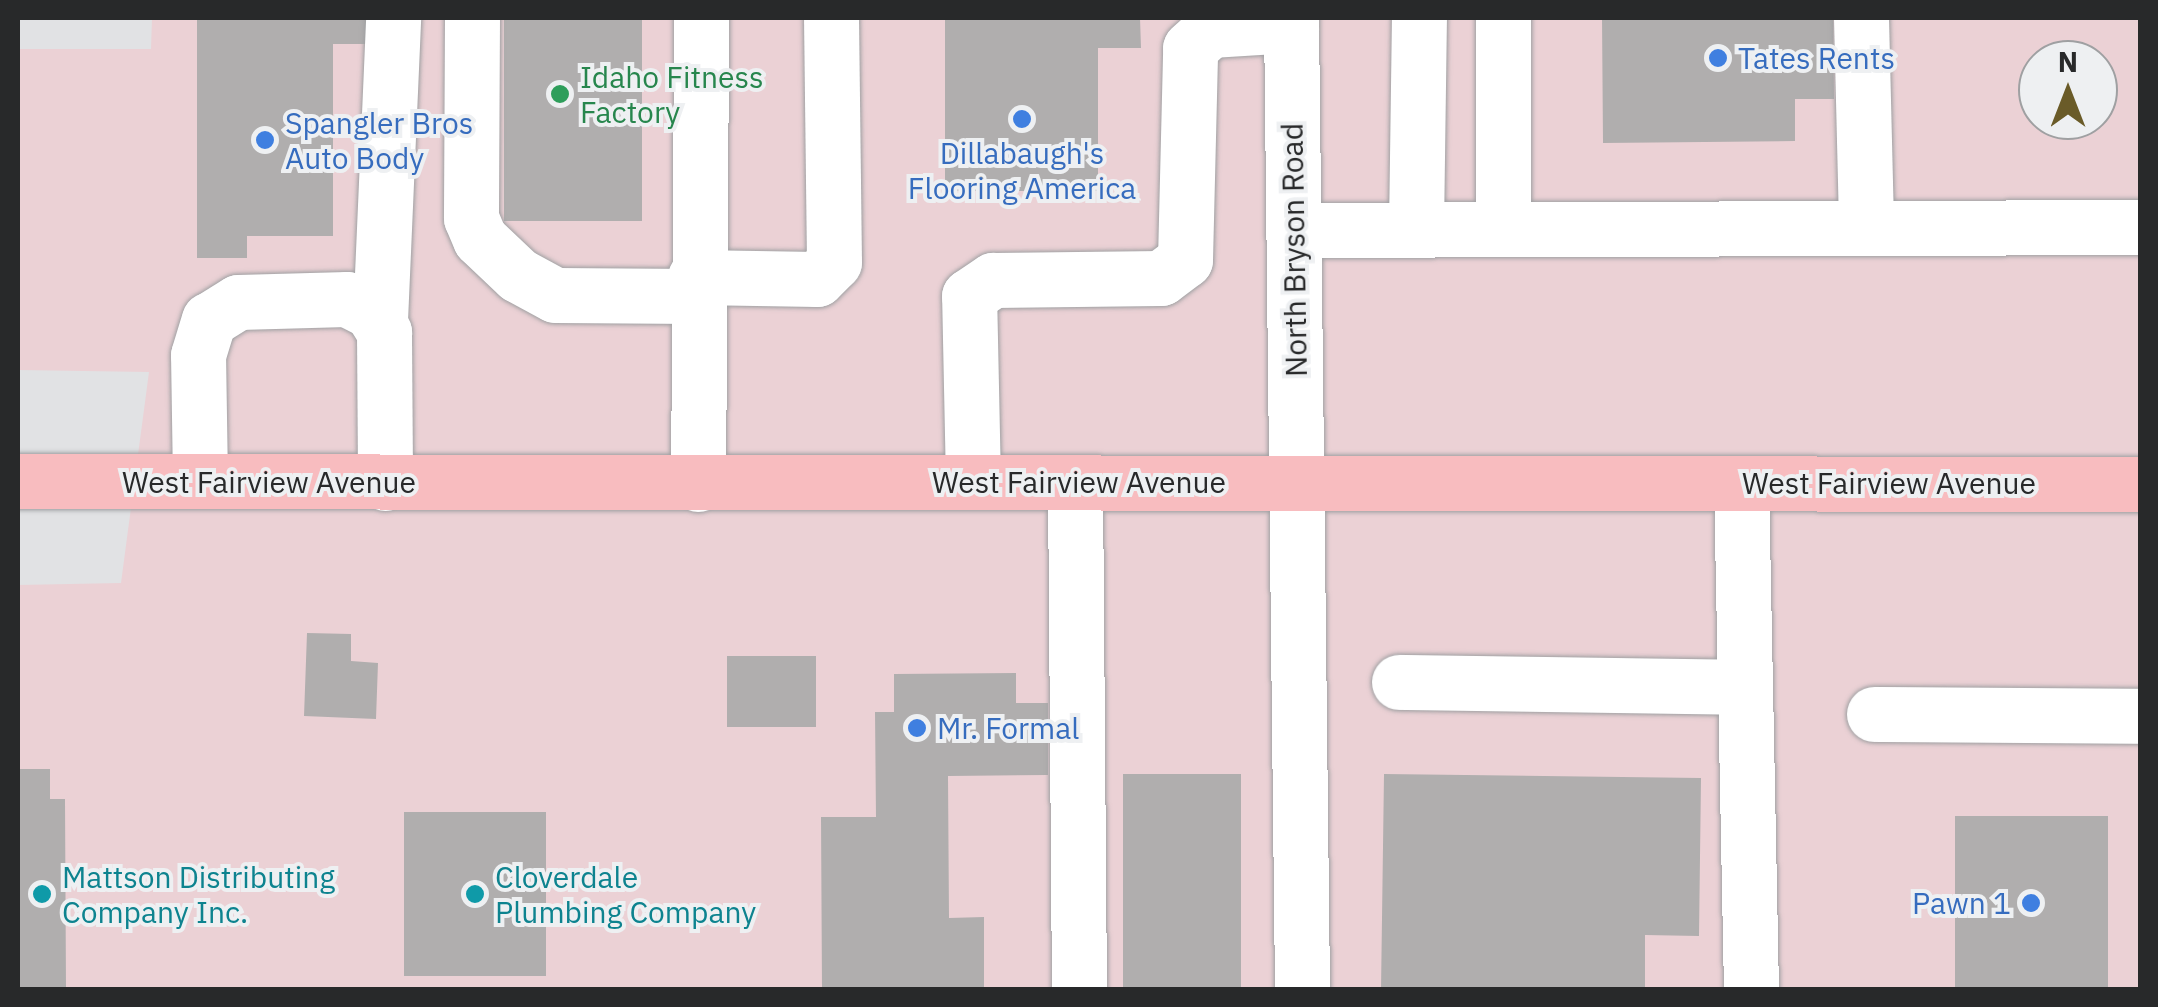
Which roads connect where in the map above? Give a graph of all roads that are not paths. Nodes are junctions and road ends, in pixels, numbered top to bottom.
1 (393, 18) edge
2 (472, 18) edge
3 (700, 18) edge
4 (831, 18) edge
5 (1419, 18) edge
6 (1503, 18) edge
7 (1861, 18) edge
8 (1291, 21) edge
9 (2140, 227) edge
10 (1866, 228) junction
11 (1416, 229) junction
12 (1503, 229) junction
13 (1293, 230) junction
14 (696, 286) junction
15 (380, 320) junction
16 (200, 480) junction
17 (18, 481) edge
18 (973, 482) junction
19 (1298, 482) junction
20 (385, 483) junction
21 (1741, 483) junction
22 (698, 484) junction
23 (1075, 484) junction
24 (2140, 484) edge
25 (1399, 682) dead end
26 (1744, 687) junction
27 (1874, 714) dead end
28 (2140, 716) edge
29 (1079, 990) edge
30 (1302, 990) edge
31 (1751, 990) edge

1 - 15 street
2 - 14 street
3 - 14 street
4 - 14 street
5 - 11 street
6 - 12 street
7 - 10 street
8 - 13 street, North Bryson Road
8 - 18 street
9 - 10 street
10 - 12 street
11 - 12 street
11 - 13 street
13 - 19 street, North Bryson Road
14 - 22 street
15 - 16 street
15 - 20 street
16 - 17 main road, West Fairview Avenue
16 - 20 main road, West Fairview Avenue
18 - 22 main road, West Fairview Avenue
18 - 23 main road, West Fairview Avenue
19 - 21 main road, West Fairview Avenue
19 - 23 main road, West Fairview Avenue
19 - 30 street, North Bryson Road
20 - 22 main road, West Fairview Avenue
21 - 24 main road, West Fairview Avenue
21 - 26 street
23 - 29 street
25 - 26 street
26 - 31 street
27 - 28 street

